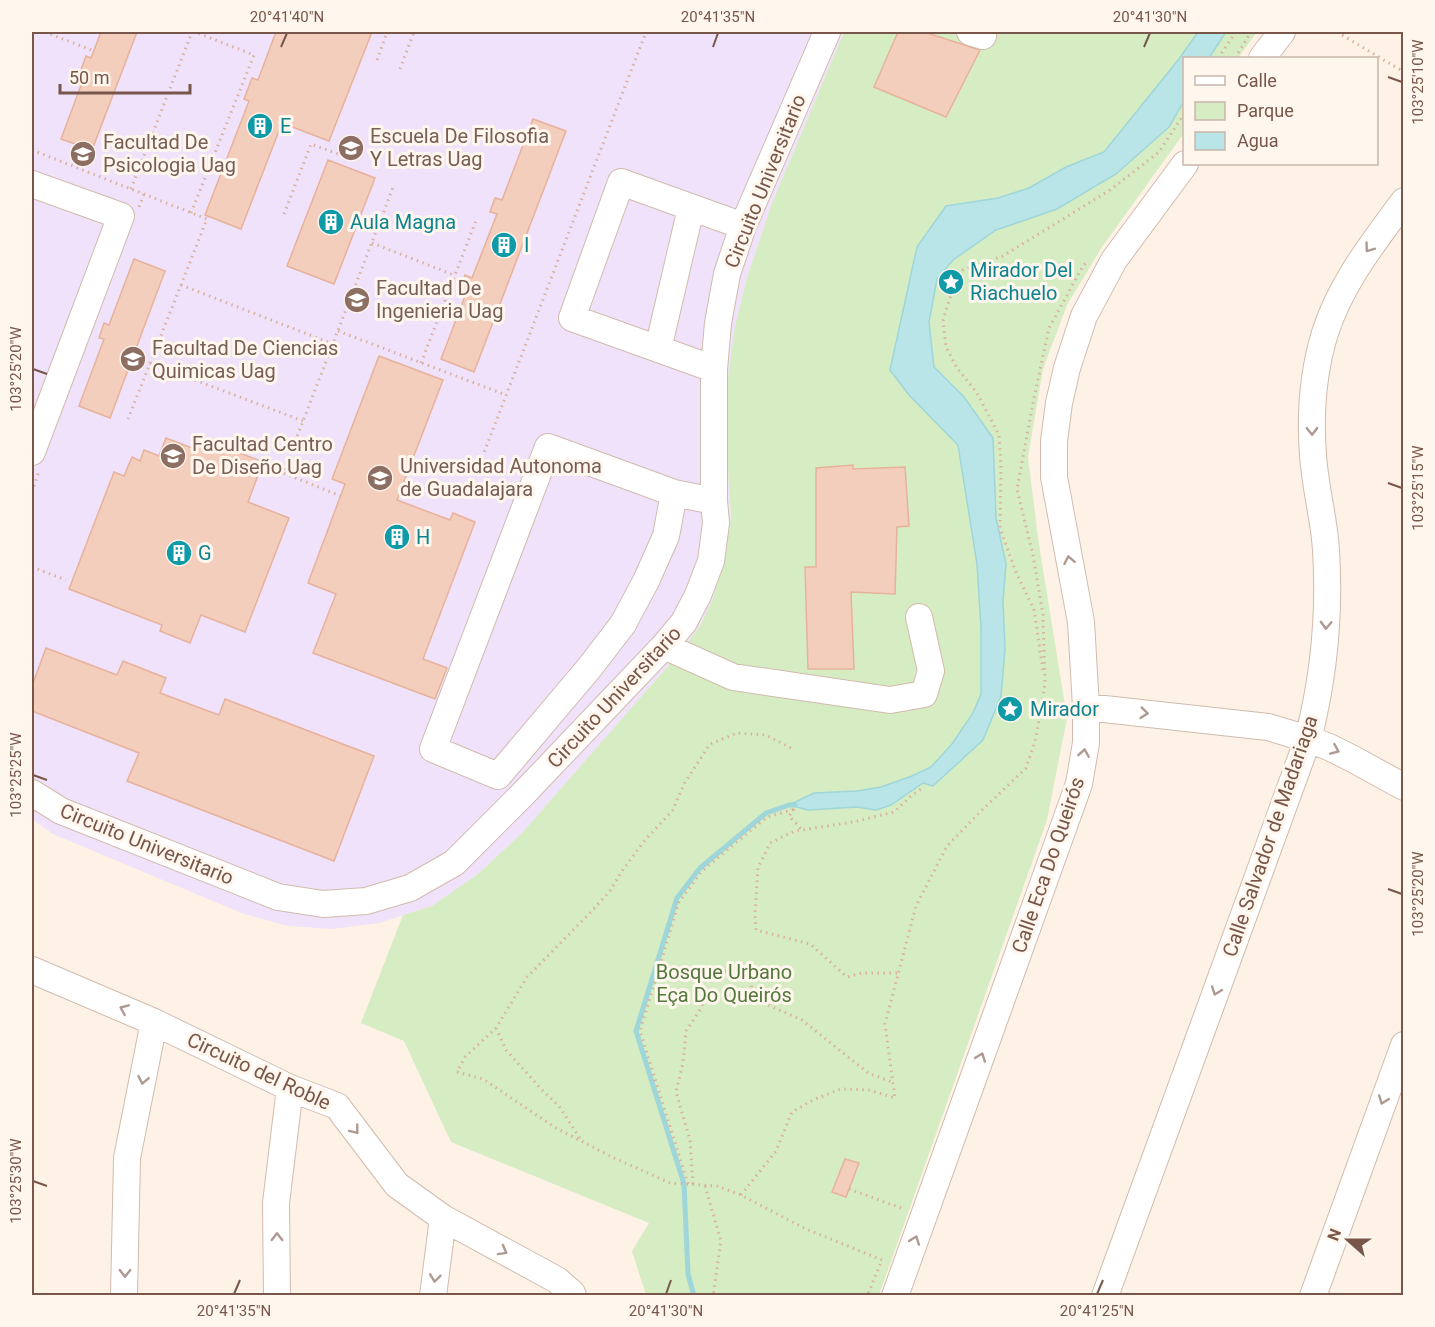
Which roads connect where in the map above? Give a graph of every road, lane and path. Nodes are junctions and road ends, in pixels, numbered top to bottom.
1 (45, 32) edge
2 (193, 32) edge
3 (387, 32) edge
4 (414, 32) edge
5 (646, 32) edge
6 (827, 32) edge
7 (1236, 32) edge
8 (1282, 32) edge
9 (1337, 32) edge
10 (94, 51) dead end
11 (1219, 57) edge
12 (1263, 57) edge
13 (376, 60) dead end
14 (400, 69) dead end
15 (1404, 72) edge
16 (1183, 117) edge
17 (32, 150) edge
18 (341, 155) dead end
19 (1184, 165) edge
20 (32, 184) edge
21 (394, 185) dead end
22 (131, 189) junction
23 (1404, 201) edge
24 (691, 208) junction
25 (191, 213) junction
26 (284, 214) dead end
27 (477, 218) dead end
28 (742, 226) junction
29 (372, 243) junction
30 (455, 275) junction
31 (181, 285) junction
32 (338, 331) junction
33 (333, 344) junction
34 (658, 349) junction
35 (150, 363) junction
36 (421, 363) junction
37 (714, 369) junction
38 (506, 395) junction
39 (128, 419) dead end
40 (303, 421) junction
41 (32, 452) edge
42 (480, 463) dead end
43 (674, 493) junction
44 (341, 496) dead end
45 (714, 501) junction
46 (32, 567) edge
47 (66, 580) dead end
48 (919, 617) dead end
49 (664, 646) junction
50 (1086, 708) junction
51 (1308, 739) junction
52 (791, 748) dead end
53 (498, 776) junction
54 (1404, 787) edge
55 (921, 789) dead end
56 (32, 793) edge
57 (524, 793) junction
58 (802, 830) junction
59 (32, 970) edge
60 (897, 973) junction
61 (154, 1022) junction
62 (496, 1028) junction
63 (1404, 1046) edge
64 (892, 1082) junction
65 (291, 1088) junction
66 (581, 1141) junction
67 (690, 1184) junction
68 (705, 1185) junction
69 (849, 1189) dead end
70 (741, 1195) junction
71 (924, 1216) junction
72 (443, 1218) junction
73 (124, 1296) edge
74 (277, 1296) edge
75 (433, 1296) edge
76 (573, 1296) edge
77 (713, 1296) edge
78 (867, 1296) edge
79 (896, 1296) edge
80 (1105, 1296) edge
81 (1312, 1296) edge

1 - 10 path
2 - 22 path
2 - 25 path
3 - 13 path
4 - 14 path
5 - 38 path
6 - 28 street, Circuito Universitario
7 - 11 path
8 - 12 street
9 - 15 path
16 - 60 path
17 - 22 path
18 - 26 path
50 -> 19 street, Calle Eca Do Queirós
20 - 41 street
21 - 29 path
22 - 25 path
23 -> 51 street, Calle Salvador de Madariaga
24 - 28 street
24 - 34 street
24 - 34 street
25 - 31 path
27 - 30 path
28 - 37 street, Circuito Universitario
29 - 30 path
29 - 32 path
30 - 36 path
31 - 33 path
31 - 35 path
32 - 33 path
32 - 36 path
33 - 40 path
34 - 37 street
35 - 39 path
35 - 40 path
36 - 38 path
37 - 45 street, Circuito Universitario
38 - 42 path
40 - 44 path
43 - 45 street
43 - 53 street
43 - 53 street
45 - 49 street, Circuito Universitario
46 - 47 path
48 - 49 street
49 - 57 street, Circuito Universitario
50 -> 51 street
71 -> 50 street, Calle Eca Do Queirós
51 -> 54 street
51 -> 80 street, Calle Salvador de Madariaga
52 - 62 path
53 - 57 street
55 - 58 path
56 - 57 street, Circuito Universitario
58 - 60 path
58 - 67 path
61 -> 59 street, Circuito del Roble
60 - 64 path
61 - 65 street, Circuito del Roble
61 -> 73 street
62 - 66 path
62 - 66 path
63 -> 81 street
64 - 67 path
64 - 70 path
65 -> 72 street, Circuito del Roble
74 -> 65 street
66 - 67 path
67 - 68 path
68 - 70 path
68 - 77 path
69 - 71 path
70 - 78 path
79 -> 71 street, Calle Eca Do Queirós
72 -> 75 street
72 -> 76 street, Circuito del Roble

